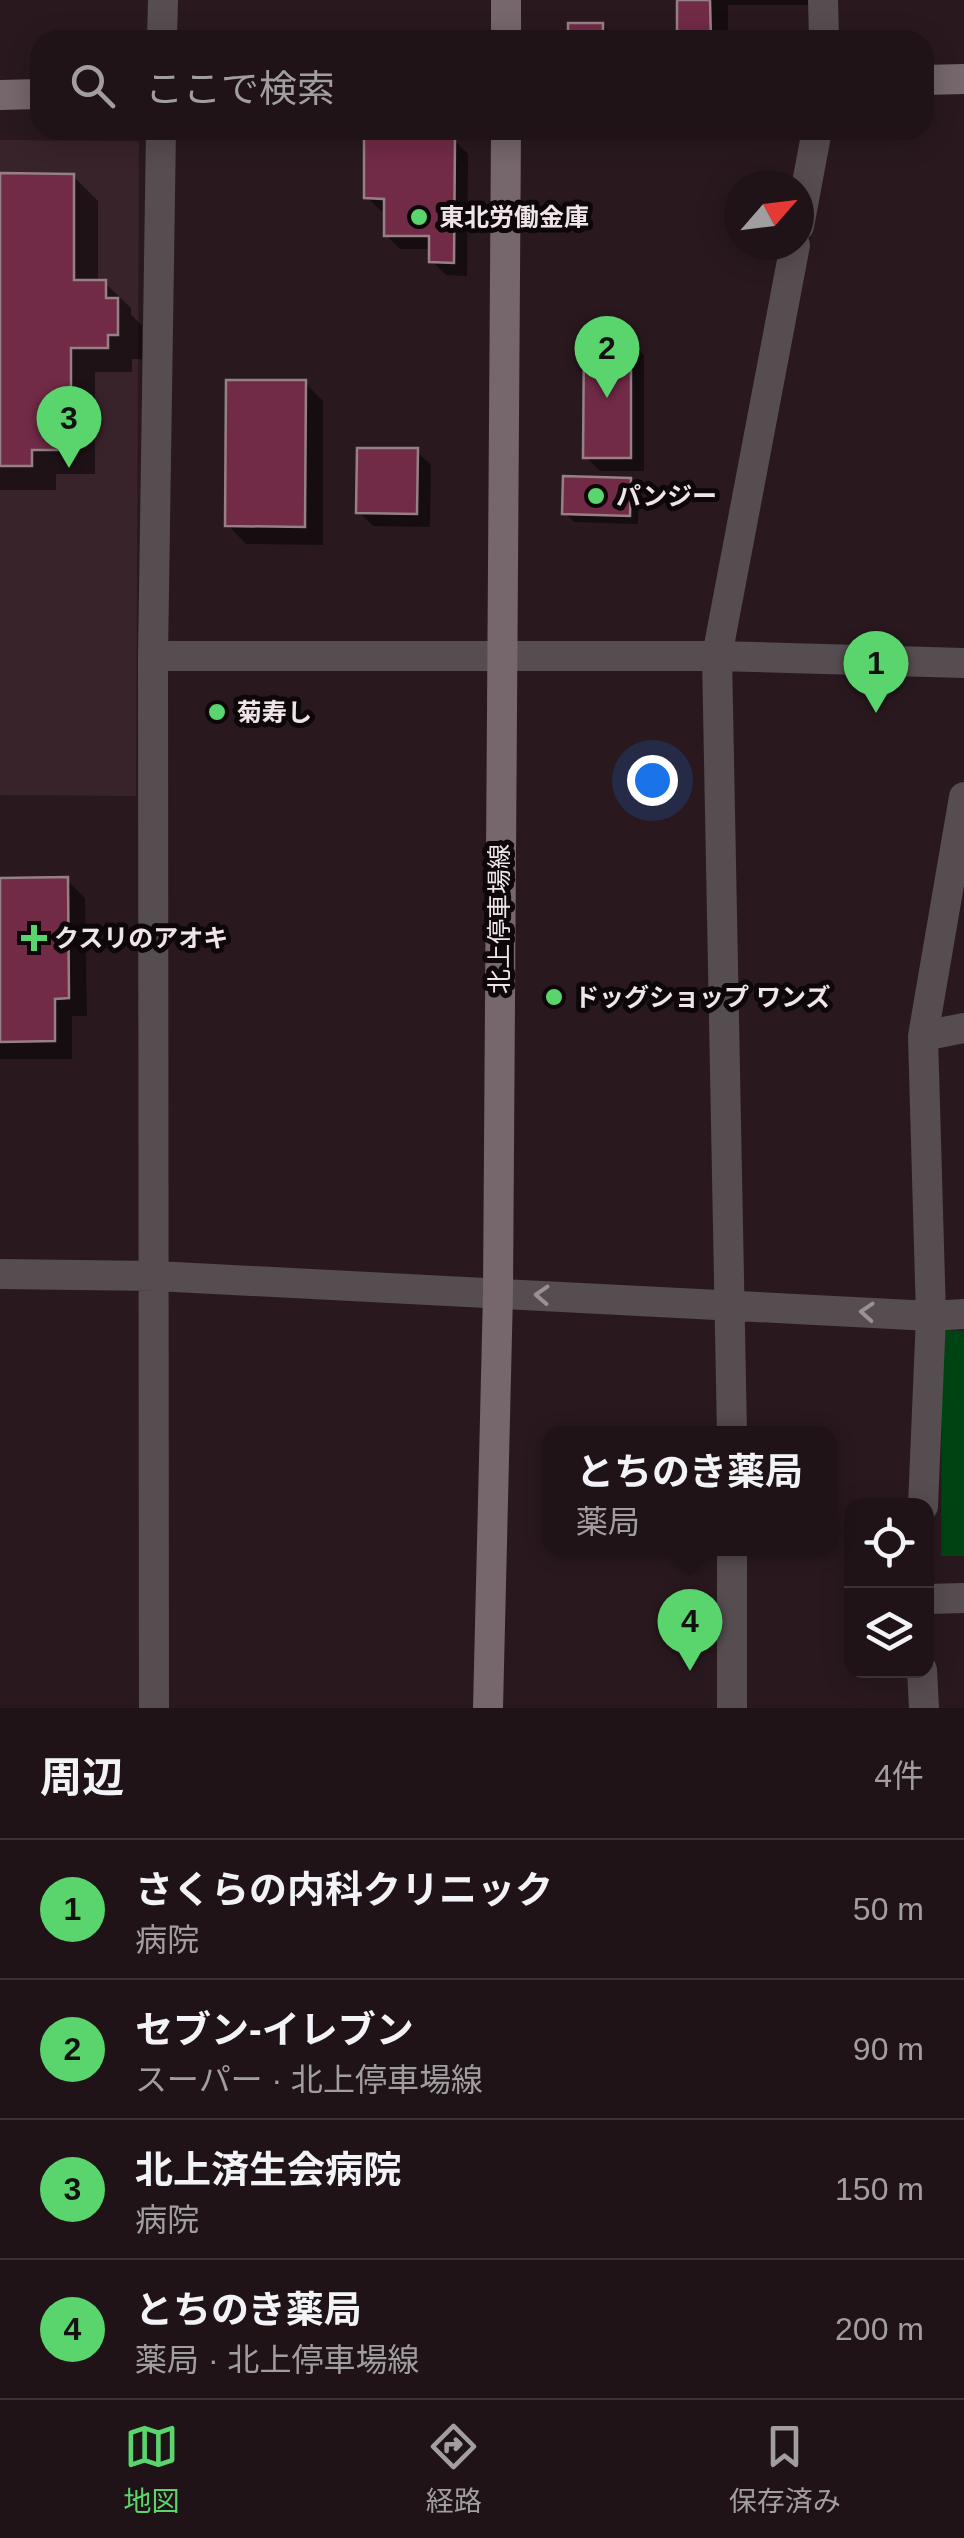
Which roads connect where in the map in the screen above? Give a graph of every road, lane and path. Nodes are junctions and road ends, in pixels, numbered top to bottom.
1 (163, 0) edge
2 (506, 0) edge
3 (823, 0) edge
4 (162, 30) edge
5 (506, 30) edge
6 (824, 30) edge
7 (964, 79) edge
8 (934, 80) edge
9 (30, 94) edge
10 (0, 95) edge
11 (160, 140) edge
12 (506, 140) edge
13 (815, 140) edge
14 (810, 170) edge
15 (792, 260) edge
16 (153, 656) junction
17 (717, 656) junction
18 (500, 658) junction
19 (964, 663) edge
20 (964, 798) edge
21 (964, 1028) edge
22 (923, 1036) junction
23 (0, 1274) edge
24 (156, 1276) junction
25 (498, 1293) junction
26 (732, 1304) junction
27 (964, 1314) edge
28 (932, 1316) junction
29 (732, 1426) edge
30 (923, 1498) edge
31 (732, 1556) edge
32 (964, 1598) edge
33 (934, 1599) edge
34 (922, 1678) edge
35 (154, 1708) edge
36 (488, 1708) edge
37 (732, 1708) edge
38 (924, 1708) edge

1 - 4 street
2 - 5 main road
3 - 6 street
7 - 8 main road
9 - 10 main road
11 - 16 street
12 - 18 main road, 北上停車場線
13 - 14 street
15 - 17 street
16 - 18 street
16 - 24 street
17 - 18 street
17 - 19 street
17 - 26 street
18 - 25 main road, 北上停車場線
20 - 22 street
21 - 22 street
22 - 28 street
23 - 24 street
24 - 25 street
24 - 35 street
26 -> 25 street
25 - 36 main road, 北上停車場線
28 -> 26 street
26 - 29 street
27 - 28 street
28 - 30 street
31 - 37 street
32 - 33 street
34 - 38 street

